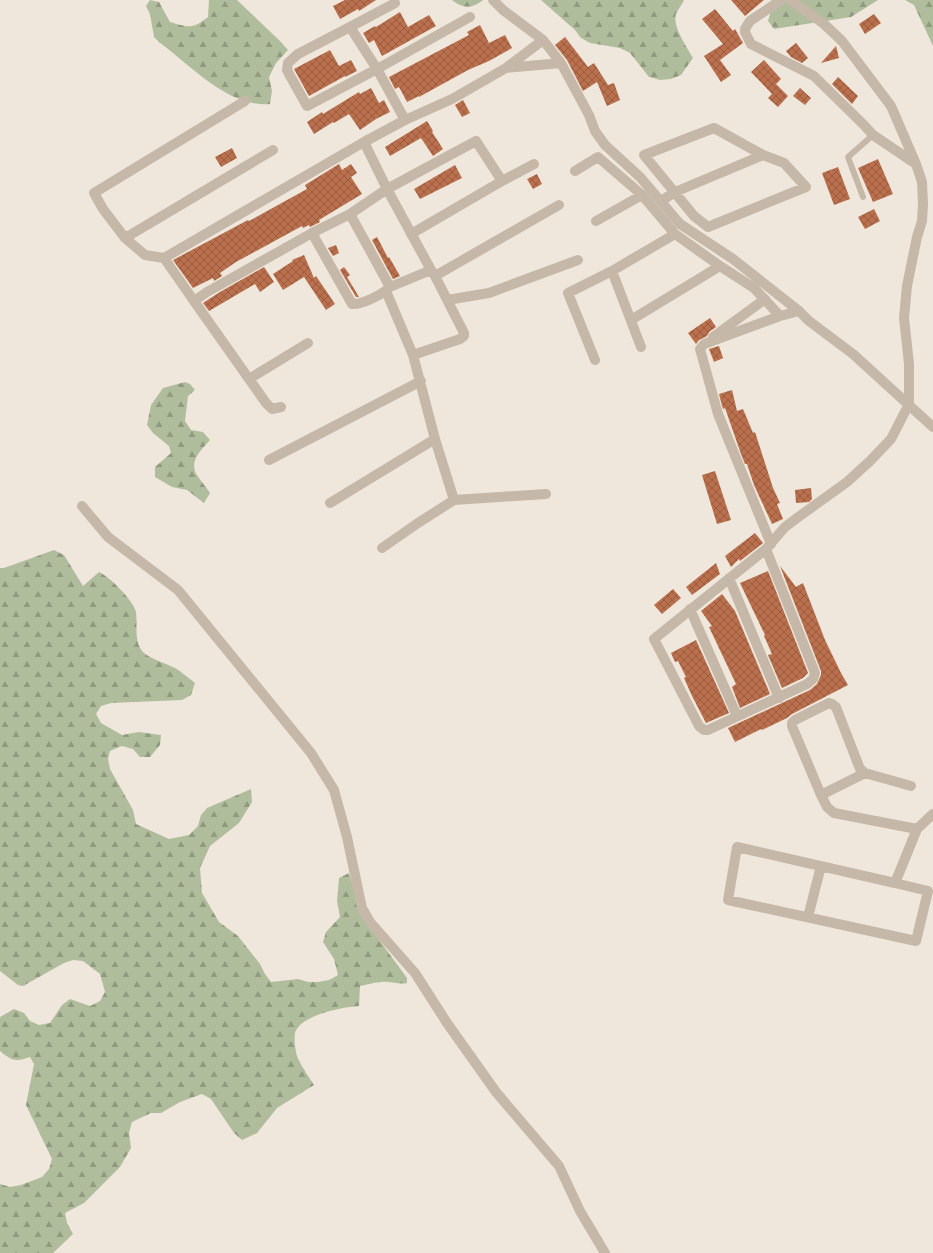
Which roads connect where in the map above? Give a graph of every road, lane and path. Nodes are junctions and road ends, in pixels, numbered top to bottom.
1 (493, 0) edge
2 (781, 0) edge
3 (790, 0) edge
4 (395, 3) dead end
5 (470, 17) dead end
6 (350, 27) junction
7 (543, 40) junction
8 (561, 63) junction
9 (506, 68) junction
10 (377, 69) junction
11 (245, 101) dead end
12 (405, 120) junction
13 (872, 135) junction
14 (364, 142) junction
15 (273, 150) dead end
16 (763, 155) junction
17 (534, 164) dead end
18 (916, 164) junction
19 (575, 171) dead end
20 (502, 181) junction
21 (387, 189) junction
22 (675, 192) junction
23 (642, 195) junction
24 (863, 197) dead end
25 (661, 201) junction
26 (559, 205) dead end
27 (350, 214) junction
28 (596, 221) dead end
29 (312, 233) junction
30 (410, 234) junction
31 (676, 234) junction
32 (125, 238) junction
33 (164, 258) junction
34 (578, 260) dead end
35 (720, 266) junction
36 (612, 271) junction
37 (433, 273) junction
38 (388, 289) junction
39 (764, 299) junction
40 (447, 300) junction
41 (194, 301) junction
42 (799, 311) junction
43 (780, 316) junction
44 (631, 320) junction
45 (308, 343) dead end
46 (704, 344) junction
47 (641, 347) dead end
48 (413, 355) junction
49 (596, 360) dead end
50 (249, 379) junction
51 (421, 381) junction
52 (909, 404) junction
53 (281, 407) dead end
54 (933, 427) edge
55 (436, 440) junction
56 (269, 460) dead end
57 (546, 494) dead end
58 (454, 500) junction
59 (330, 503) dead end
60 (82, 506) dead end
61 (768, 546) junction
62 (382, 548) dead end
63 (729, 578) junction
64 (690, 609) junction
65 (778, 698) junction
66 (738, 716) junction
67 (865, 774) junction
68 (911, 786) dead end
69 (821, 795) junction
70 (933, 814) edge
71 (917, 829) junction
72 (821, 866) junction
73 (895, 883) junction
74 (808, 917) junction
75 (605, 1253) edge

1 - 7 street
2 - 13 street
3 - 18 street
4 - 6 street
5 - 10 street
6 - 10 street
6 - 10 street
7 - 8 street
7 - 9 street
8 - 9 street
8 - 25 street
9 - 12 street
10 - 12 street
11 - 32 street
12 - 14 street
13 - 18 street
13 - 24 lane
14 - 21 street
14 - 33 street
15 - 32 street
16 - 22 street
16 - 22 street
16 - 22 street
17 - 20 street
18 - 52 street
19 - 23 street
20 - 21 street
20 - 30 street
21 - 27 street
21 - 30 street
22 - 25 street
23 - 28 street
23 - 31 street
25 - 42 street
26 - 37 street
27 - 29 street
27 - 38 street
29 - 38 street
29 - 41 street
30 - 37 street
31 - 35 street
31 - 36 street
32 - 33 street
33 - 41 street
34 - 40 street
35 - 39 street
35 - 44 street
36 - 44 street
36 - 49 street
37 - 38 street
37 - 40 street
38 - 48 street
39 - 43 street
39 - 46 street
40 - 48 street
41 - 50 street
42 - 43 street
42 - 52 street
43 - 46 street
44 - 47 street
45 - 50 street
46 - 61 street
48 - 51 street
50 - 53 street
51 - 55 street
51 - 56 street
52 - 54 street
52 - 61 street
55 - 58 street
55 - 59 street
57 - 58 street
58 - 62 street
60 - 75 street
61 - 63 street
61 - 65 street
63 - 64 street
63 - 65 street
64 - 66 street
64 - 66 street
65 - 66 street
67 - 68 street
67 - 69 street
67 - 69 street
69 - 71 street
70 - 71 street
71 - 73 street
72 - 73 street
72 - 74 street
72 - 74 street
73 - 74 street

